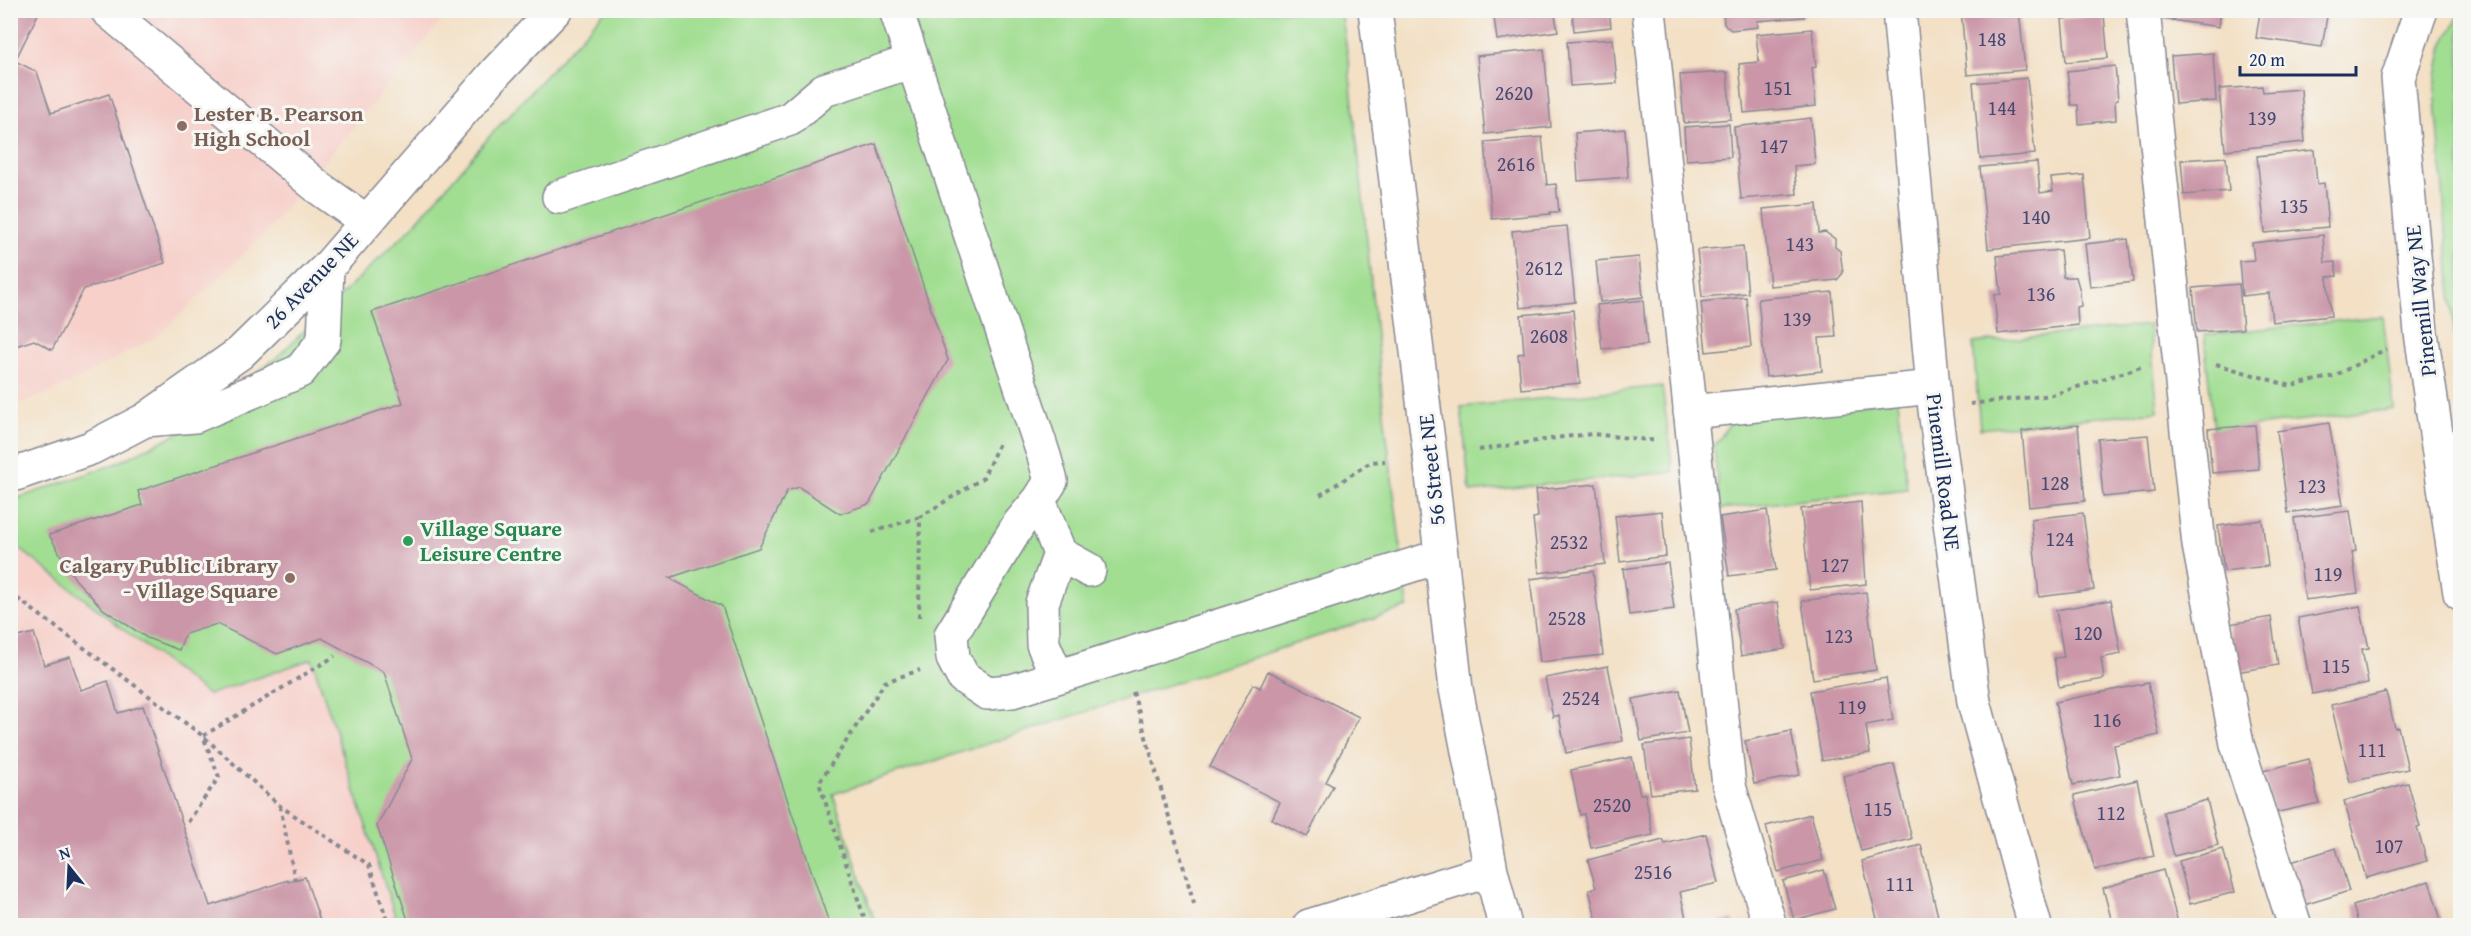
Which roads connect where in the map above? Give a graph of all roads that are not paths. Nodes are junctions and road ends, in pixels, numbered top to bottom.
1 (107, 10) edge
2 (555, 10) edge
3 (896, 10) edge
4 (1375, 10) edge
5 (1649, 10) edge
6 (1899, 10) edge
7 (2143, 10) edge
8 (2421, 10) edge
9 (913, 61) junction
10 (559, 197) dead end
11 (366, 221) junction
12 (327, 268) junction
13 (1933, 387) junction
14 (1690, 412) junction
15 (145, 420) junction
16 (10, 476) edge
17 (1029, 512) junction
18 (1060, 554) junction
19 (1441, 556) junction
20 (1089, 570) dead end
21 (2460, 593) edge
22 (1058, 676) junction
23 (1491, 870) junction
24 (1309, 926) edge
25 (1505, 926) edge
26 (1770, 926) edge
27 (2035, 926) edge
28 (2295, 926) edge

1 - 11 street
2 - 11 street, 26 Avenue NE
3 - 9 street
4 - 19 street, 56 Street NE
5 - 14 street
6 - 13 street, Pinemill Road NE
7 - 28 street
8 - 21 street, Pinemill Way NE
9 - 10 street
9 - 17 street
11 - 12 street, 26 Avenue NE
12 - 15 street, 26 Avenue NE
12 - 15 street
13 - 14 street
13 - 27 street, Pinemill Road NE
14 - 26 street
15 - 16 street, 26 Avenue NE
17 - 18 street
17 - 22 street
18 - 20 street
18 - 22 street
19 - 22 street
19 - 23 street, 56 Street NE
23 - 24 street
23 - 25 street, 56 Street NE

